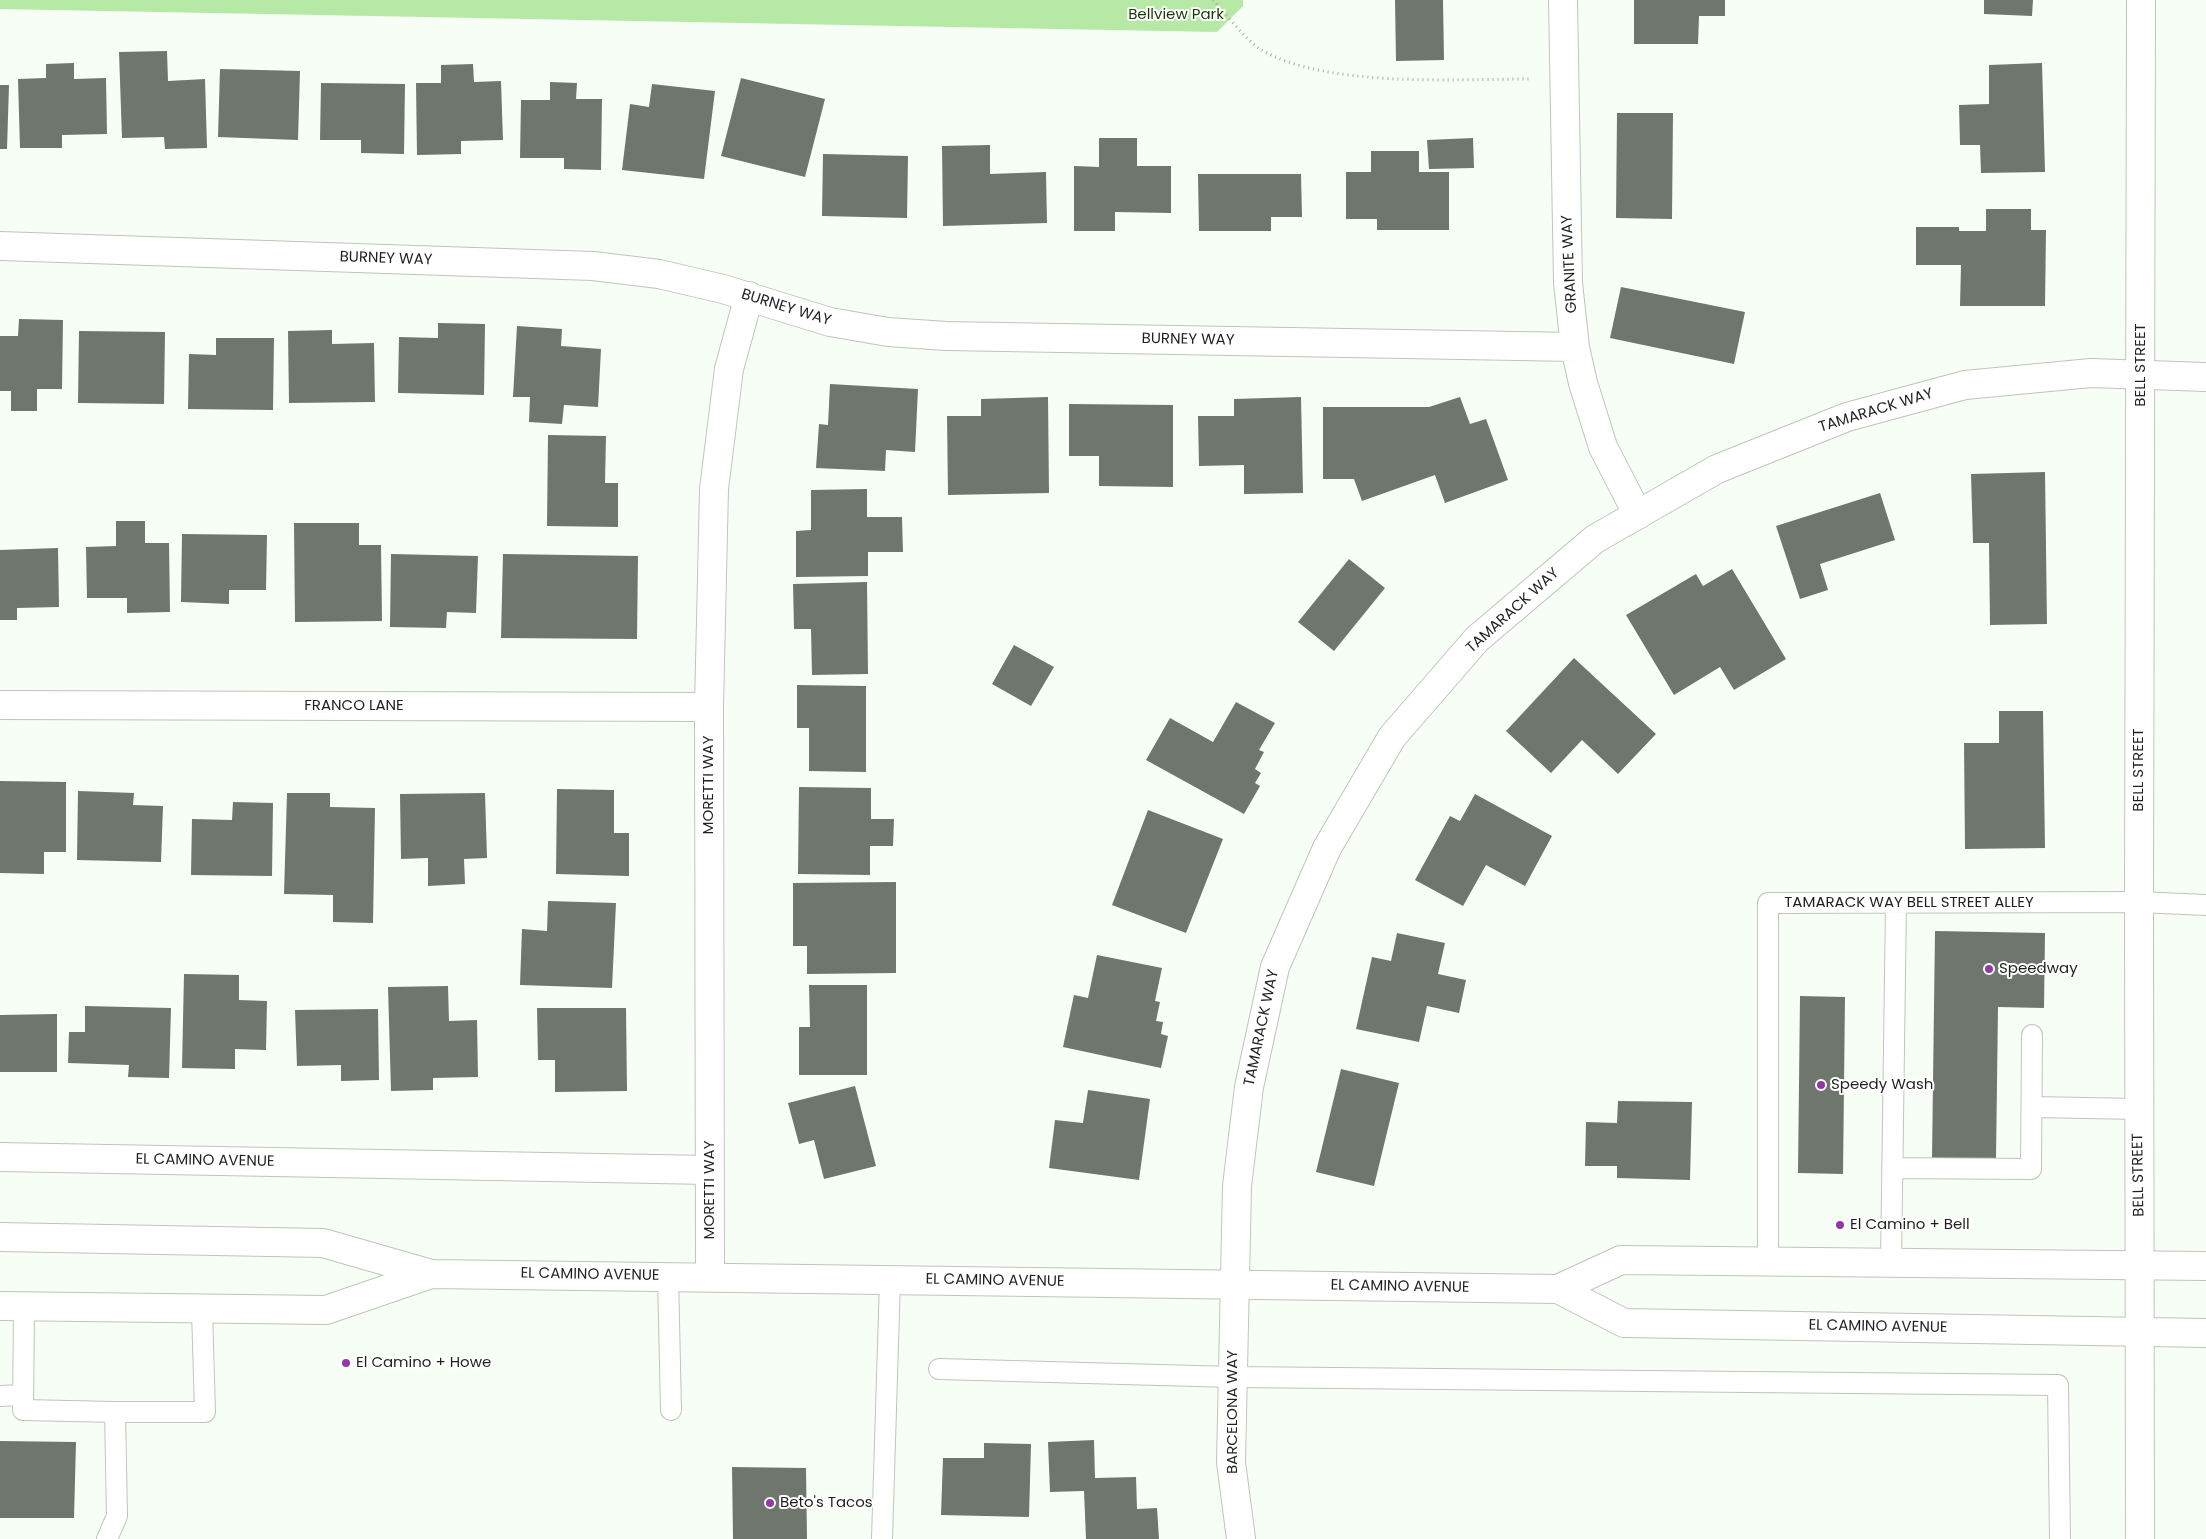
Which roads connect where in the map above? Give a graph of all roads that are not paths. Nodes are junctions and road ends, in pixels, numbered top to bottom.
1 (1563, 0) edge
2 (2141, 0) edge
3 (0, 246) edge
4 (749, 296) junction
5 (1575, 346) junction
6 (2141, 375) junction
7 (2206, 377) edge
8 (1638, 515) junction
9 (0, 705) edge
10 (708, 707) junction
11 (2139, 902) junction
12 (1896, 903) junction
13 (2206, 905) edge
14 (2032, 1035) dead end
15 (2032, 1107) junction
16 (2139, 1109) junction
17 (0, 1157) edge
18 (1892, 1168) junction
19 (710, 1170) junction
20 (0, 1237) edge
21 (1768, 1262) junction
22 (1890, 1264) junction
23 (2140, 1266) junction
24 (2206, 1266) edge
25 (431, 1274) junction
26 (668, 1276) junction
27 (710, 1277) junction
28 (890, 1280) junction
29 (1235, 1284) junction
30 (1558, 1289) junction
31 (12, 1307) edge
32 (202, 1310) junction
33 (2141, 1332) junction
34 (2206, 1333) edge
35 (939, 1369) dead end
36 (1233, 1377) junction
37 (0, 1396) edge
38 (23, 1396) junction
39 (671, 1410) dead end
40 (115, 1412) junction
41 (107, 1539) edge
42 (882, 1539) edge
43 (1241, 1539) edge
44 (2060, 1539) edge
45 (2140, 1539) edge

1 - 5 street, GRANITE WAY
2 - 6 street, BELL STREET
3 - 4 street, BURNEY WAY
4 - 5 street, BURNEY WAY
4 - 10 street, MORETTI WAY
5 - 8 street, GRANITE WAY
6 - 7 street, TAMARACK WAY
6 - 8 street, TAMARACK WAY
6 - 11 street, BELL STREET
8 - 29 street, TAMARACK WAY
9 - 10 street, FRANCO LANE
10 - 19 street, MORETTI WAY
11 - 12 lane, TAMARACK WAY BELL STREET ALLEY
11 - 13 lane, TAMARACK WAY BELL STREET ALLEY
11 - 16 street, BELL STREET
12 - 18 lane
12 - 21 lane, TAMARACK WAY BELL STREET ALLEY
14 - 15 lane
15 - 16 lane
15 - 18 lane
16 - 23 street, BELL STREET
17 - 19 street, EL CAMINO AVENUE
18 - 22 lane
19 - 27 street, MORETTI WAY
20 - 25 street, EL CAMINO AVENUE
21 - 22 street, EL CAMINO AVENUE
21 - 30 street, EL CAMINO AVENUE
22 - 23 street, EL CAMINO AVENUE
23 - 24 street, EL CAMINO AVENUE
23 - 33 street, BELL STREET
25 - 26 street, EL CAMINO AVENUE
25 - 32 street, EL CAMINO AVENUE
26 - 27 street, EL CAMINO AVENUE
26 - 39 lane
27 - 28 street, EL CAMINO AVENUE
28 - 29 street, EL CAMINO AVENUE
28 - 42 lane
29 - 30 street, EL CAMINO AVENUE
29 - 36 street, BARCELONA WAY
30 - 33 street, EL CAMINO AVENUE
31 - 32 street, EL CAMINO AVENUE
31 - 38 lane
32 - 40 lane
33 - 34 street, EL CAMINO AVENUE
33 - 45 street, BELL STREET
35 - 36 lane
36 - 43 street, BARCELONA WAY
36 - 44 lane
37 - 38 lane
38 - 40 lane
40 - 41 lane

